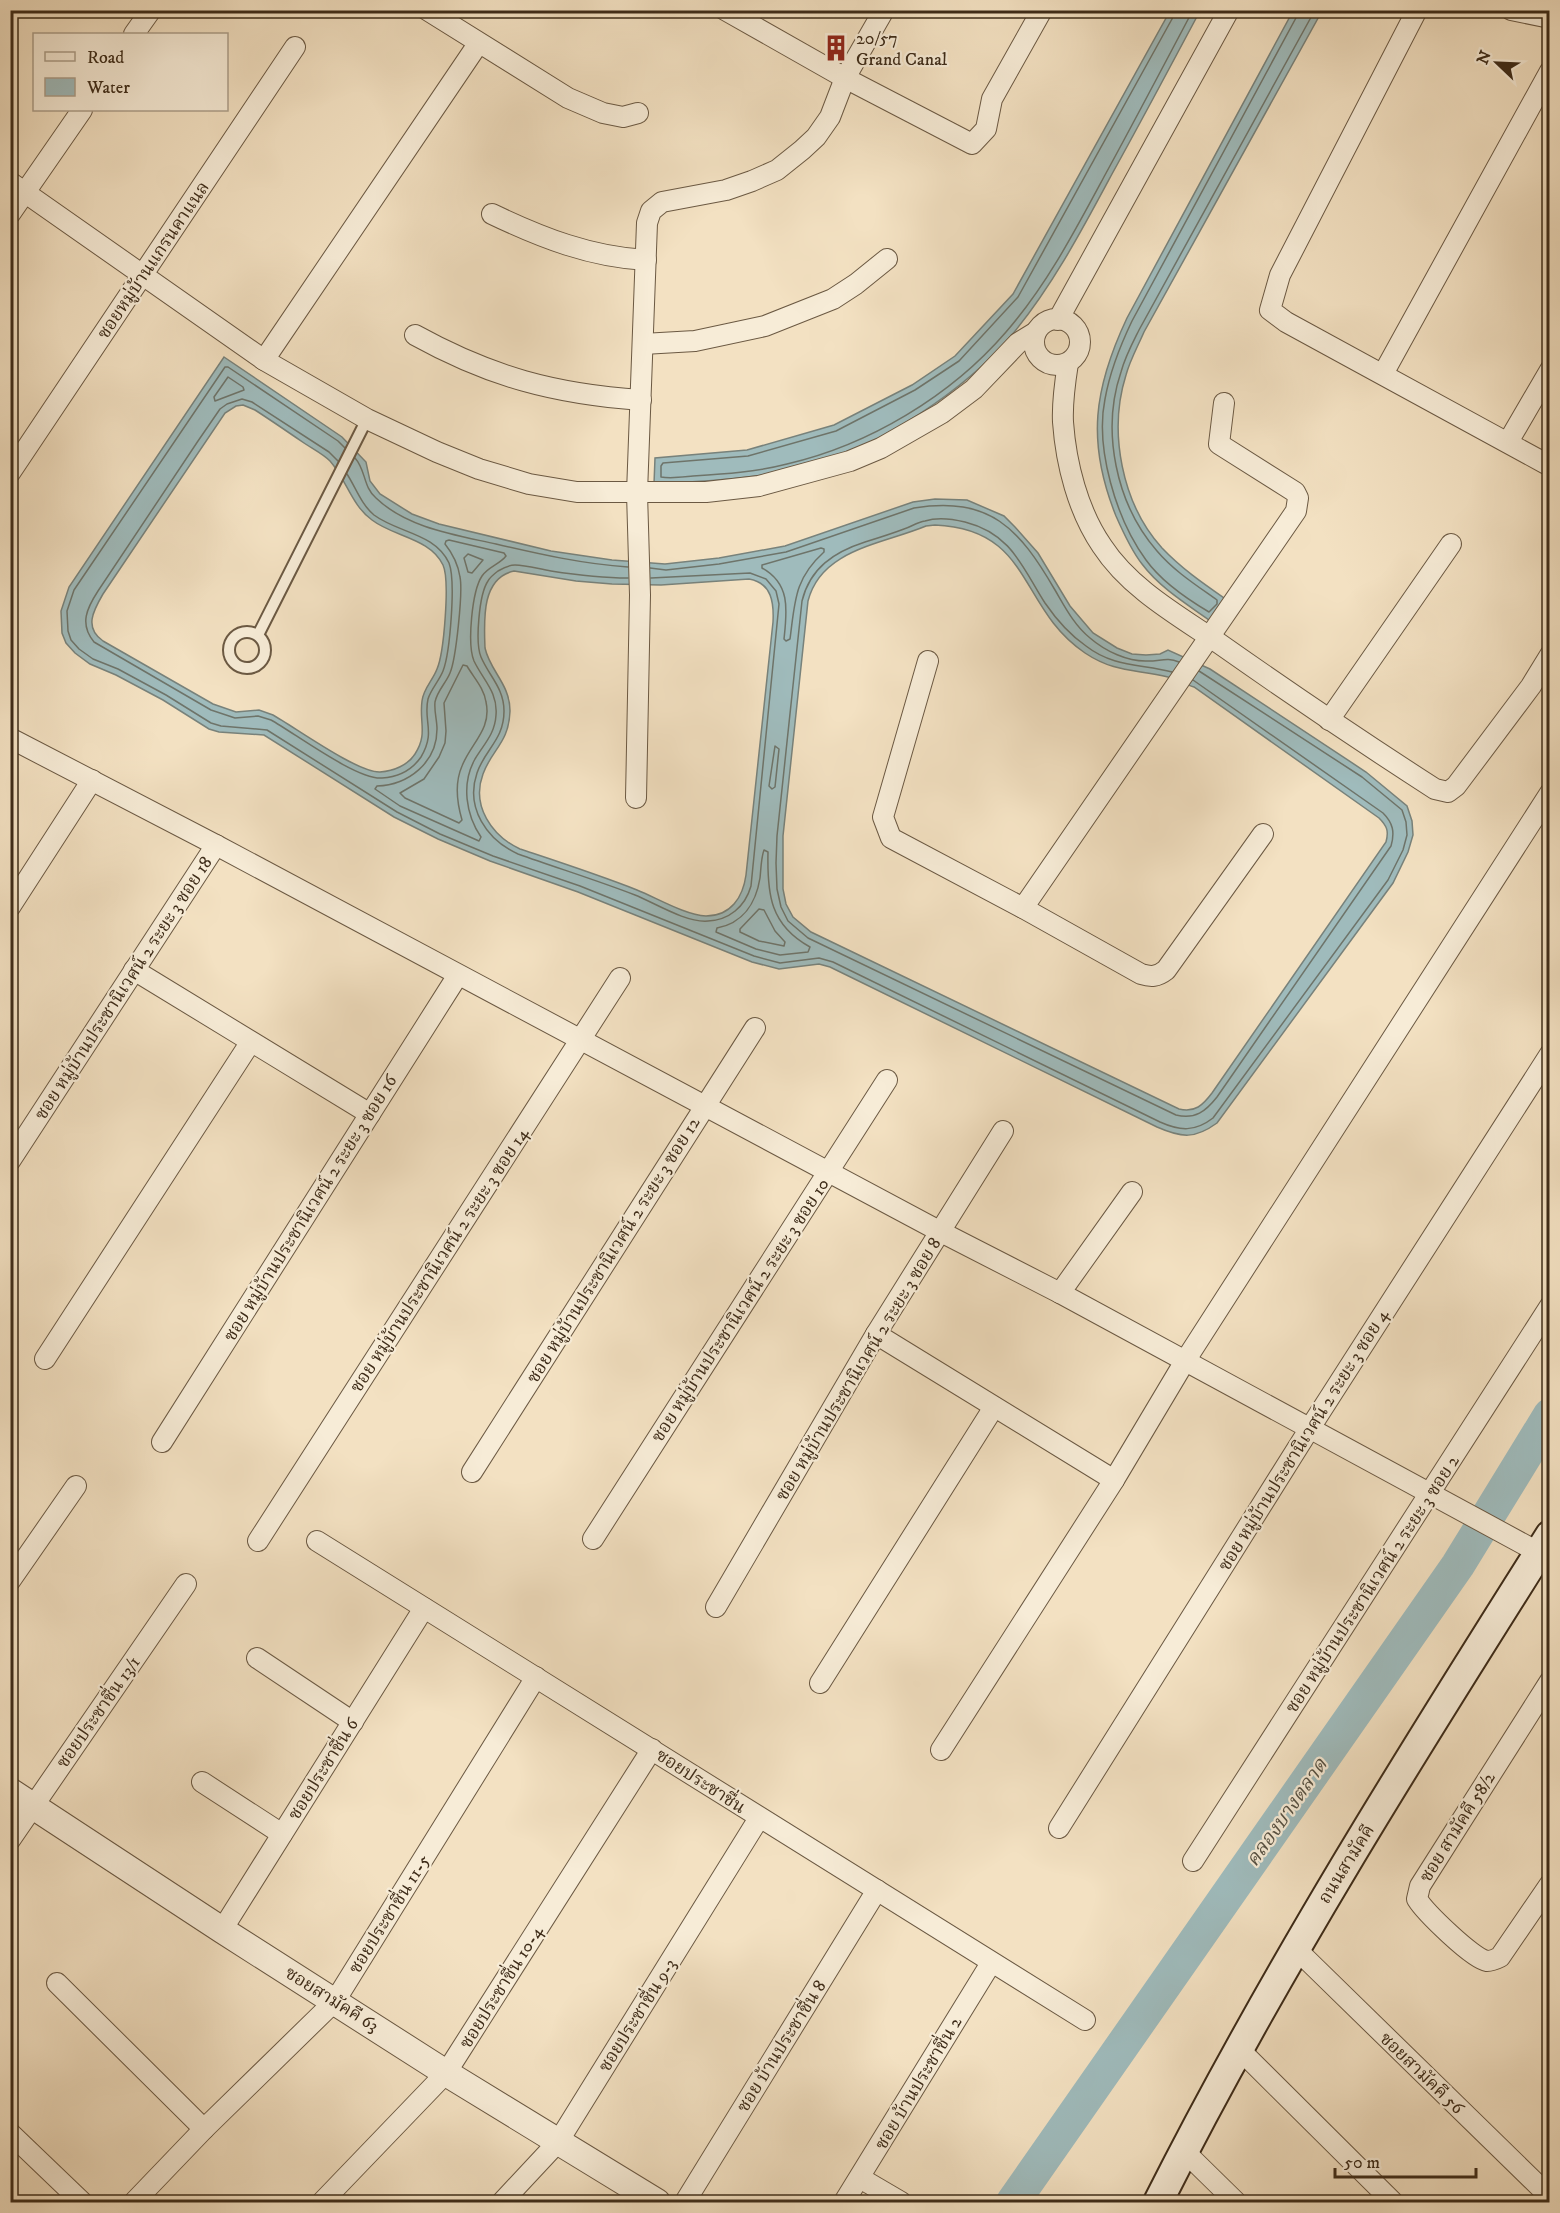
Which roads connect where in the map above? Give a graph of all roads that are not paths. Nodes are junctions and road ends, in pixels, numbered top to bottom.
1 (151, 10) edge
2 (427, 10) edge
3 (884, 10) edge
4 (1042, 10) edge
5 (1229, 10) edge
6 (1417, 10) edge
7 (1511, 10) edge
8 (727, 11) edge
9 (1550, 18) edge
10 (135, 33) edge
11 (478, 44) junction
12 (295, 47) dead end
13 (1550, 71) edge
14 (845, 78) junction
15 (81, 111) edge
16 (638, 113) dead end
17 (17, 187) edge
18 (10, 214) edge
19 (492, 214) dead end
20 (887, 259) dead end
21 (646, 260) junction
22 (143, 275) junction
23 (1058, 320) junction
24 (1036, 332) junction
25 (415, 335) dead end
26 (643, 344) junction
27 (264, 360) junction
28 (1068, 363) junction
29 (1550, 370) edge
30 (1383, 374) junction
31 (641, 400) junction
32 (1224, 403) dead end
33 (367, 420) junction
34 (1508, 442) junction
35 (1550, 466) edge
36 (10, 473) edge
37 (637, 493) junction
38 (1451, 543) dead end
39 (258, 635) dead end
40 (1209, 637) junction
41 (1550, 655) edge
42 (928, 661) dead end
43 (1329, 720) junction
44 (10, 738) edge
45 (92, 780) junction
46 (1550, 793) edge
47 (636, 798) dead end
48 (1263, 834) dead end
49 (216, 845) junction
50 (10, 907) edge
51 (1023, 908) junction
52 (134, 970) junction
53 (459, 975) junction
54 (620, 978) dead end
55 (755, 1028) dead end
56 (580, 1039) junction
57 (250, 1043) junction
58 (1550, 1054) edge
59 (887, 1080) dead end
60 (705, 1105) junction
61 (370, 1114) junction
62 (1003, 1131) dead end
63 (10, 1161) edge
64 (829, 1171) junction
65 (1132, 1192) dead end
66 (941, 1232) junction
67 (1060, 1293) junction
68 (1550, 1306) edge
69 (876, 1334) junction
70 (45, 1359) dead end
71 (1185, 1361) junction
72 (994, 1407) junction
73 (1310, 1428) junction
74 (162, 1442) dead end
75 (472, 1472) dead end
76 (1114, 1480) junction
77 (76, 1486) dead end
78 (1429, 1495) junction
79 (593, 1539) dead end
80 (316, 1541) dead end
81 (258, 1542) dead end
82 (1546, 1548) edge
83 (10, 1581) edge
84 (186, 1584) dead end
85 (716, 1607) dead end
86 (424, 1608) junction
87 (257, 1658) dead end
88 (536, 1677) junction
89 (1550, 1681) edge
90 (820, 1683) dead end
91 (353, 1722) junction
92 (652, 1749) junction
93 (941, 1750) dead end
94 (202, 1782) dead end
95 (10, 1791) edge
96 (33, 1806) junction
97 (759, 1818) junction
98 (1059, 1828) dead end
99 (282, 1834) junction
100 (10, 1840) edge
101 (1193, 1861) dead end
102 (1550, 1884) edge
103 (877, 1890) junction
104 (222, 1930) junction
105 (1295, 1948) junction
106 (991, 1963) junction
107 (57, 1983) dead end
108 (335, 2001) junction
109 (1085, 2020) dead end
110 (1239, 2049) junction
111 (446, 2073) junction
112 (204, 2129) junction
113 (10, 2133) edge
114 (558, 2142) junction
115 (1184, 2151) junction
116 (860, 2178) junction
117 (1550, 2197) edge
118 (82, 2202) edge
119 (134, 2202) edge
120 (322, 2202) edge
121 (502, 2202) edge
122 (657, 2202) edge
123 (685, 2202) edge
124 (844, 2202) edge
125 (901, 2202) edge
126 (1158, 2202) edge
127 (1236, 2202) edge
128 (1393, 2202) edge

1 - 10 street
2 - 11 street
3 - 14 street
4 - 14 street
5 - 23 street
6 - 30 street
7 - 9 street
8 - 14 street
11 - 16 street
11 - 27 street
12 - 22 street, ซอยหมู่บ้านแกรนคาแนล
13 - 30 street
14 - 21 street
15 - 17 street
17 - 18 street
17 - 22 street
19 - 21 street
20 - 26 street
21 - 26 street
22 - 27 street
22 - 36 street, ซอยหมู่บ้านแกรนคาแนล
23 - 24 street
23 - 28 street
24 - 28 street
24 - 37 street
25 - 31 street
26 - 31 street
27 - 33 street
28 - 40 street
29 - 34 street
30 - 34 street
31 - 37 street
32 - 40 street
33 - 37 street
33 - 39 lane
34 - 35 street
37 - 47 street
38 - 43 street
40 - 43 street
40 - 51 street
41 - 43 street
42 - 51 street
44 - 45 street
45 - 49 street
45 - 50 street
46 - 71 street
48 - 51 street
49 - 52 street, ซอย หมู่บ้านประชานิเวศน์ 2 ระยะ 3 ซอย 18
49 - 53 street
52 - 57 street
52 - 63 street, ซอย หมู่บ้านประชานิเวศน์ 2 ระยะ 3 ซอย 18
53 - 56 street
53 - 61 street, ซอย หมู่บ้านประชานิเวศน์ 2 ระยะ 3 ซอย 16
54 - 56 street, ซอย หมู่บ้านประชานิเวศน์ 2 ระยะ 3 ซอย 14
55 - 60 street, ซอย หมู่บ้านประชานิเวศน์ 2 ระยะ 3 ซอย 12
56 - 60 street
56 - 81 street, ซอย หมู่บ้านประชานิเวศน์ 2 ระยะ 3 ซอย 14
57 - 61 street
57 - 70 street
58 - 73 street, ซอย หมู่บ้านประชานิเวศน์ 2 ระยะ 3 ซอย 4
59 - 64 street, ซอย หมู่บ้านประชานิเวศน์ 2 ระยะ 3 ซอย 10
60 - 64 street
60 - 75 street, ซอย หมู่บ้านประชานิเวศน์ 2 ระยะ 3 ซอย 12
61 - 74 street, ซอย หมู่บ้านประชานิเวศน์ 2 ระยะ 3 ซอย 16
62 - 66 street, ซอย หมู่บ้านประชานิเวศน์ 2 ระยะ 3 ซอย 8
64 - 66 street
64 - 79 street, ซอย หมู่บ้านประชานิเวศน์ 2 ระยะ 3 ซอย 10
65 - 67 street
66 - 67 street
66 - 69 street, ซอย หมู่บ้านประชานิเวศน์ 2 ระยะ 3 ซอย 8
67 - 71 street
68 - 78 street, ซอย หมู่บ้านประชานิเวศน์ 2 ระยะ 3 ซอย 2
69 - 72 street
69 - 85 street, ซอย หมู่บ้านประชานิเวศน์ 2 ระยะ 3 ซอย 8
71 - 73 street
71 - 76 street
72 - 76 street
72 - 90 street
73 - 78 street
73 - 98 street, ซอย หมู่บ้านประชานิเวศน์ 2 ระยะ 3 ซอย 4
76 - 93 street
77 - 83 street
78 - 82 street
78 - 101 street, ซอย หมู่บ้านประชานิเวศน์ 2 ระยะ 3 ซอย 2
80 - 86 street, ซอยประชาชื่น
82 - 105 main road, ถนนสามัคคี
84 - 96 street, ซอยประชาชื่น 13/1
86 - 88 street, ซอยประชาชื่น
86 - 91 street, ซอยประชาชื่น 6
87 - 91 street
88 - 92 street, ซอยประชาชื่น
88 - 108 street, ซอยประชาชื่น 11-5
89 - 102 street, ซอย สามัคคี 58/2
91 - 99 street, ซอยประชาชื่น 6
92 - 97 street, ซอยประชาชื่น
92 - 111 street, ซอยประชาชื่น 10-4
94 - 99 street
95 - 96 street, ซอยสามัคคี 63
96 - 100 street, ซอยประชาชื่น 13/1
96 - 104 street, ซอยสามัคคี 63
97 - 103 street, ซอยประชาชื่น
97 - 114 street, ซอยประชาชื่น 9-3
99 - 104 street, ซอยประชาชื่น 6
103 - 106 street, ซอยประชาชื่น
103 - 123 street, ซอย บ้านประชาชื่น 8
104 - 108 street, ซอยสามัคคี 63
105 - 110 main road, ถนนสามัคคี
105 - 117 street, ซอยสามัคคี 56
106 - 109 street, ซอยประชาชื่น
106 - 116 street, ซอย บ้านประชาชื่น 2
107 - 112 street
108 - 111 street, ซอยสามัคคี 63
108 - 112 street, ซอยประชาชื่น 11-5
110 - 115 main road, ถนนสามัคคี
110 - 128 street
111 - 114 street, ซอยสามัคคี 63
111 - 120 street, ซอยประชาชื่น 10-4
112 - 119 street, ซอยประชาชื่น 11-5
113 - 118 street
114 - 121 street, ซอยประชาชื่น 9-3
114 - 122 street, ซอยสามัคคี 63
115 - 126 main road, ถนนสามัคคี
115 - 127 street
116 - 124 street, ซอย บ้านประชาชื่น 2
116 - 125 street

